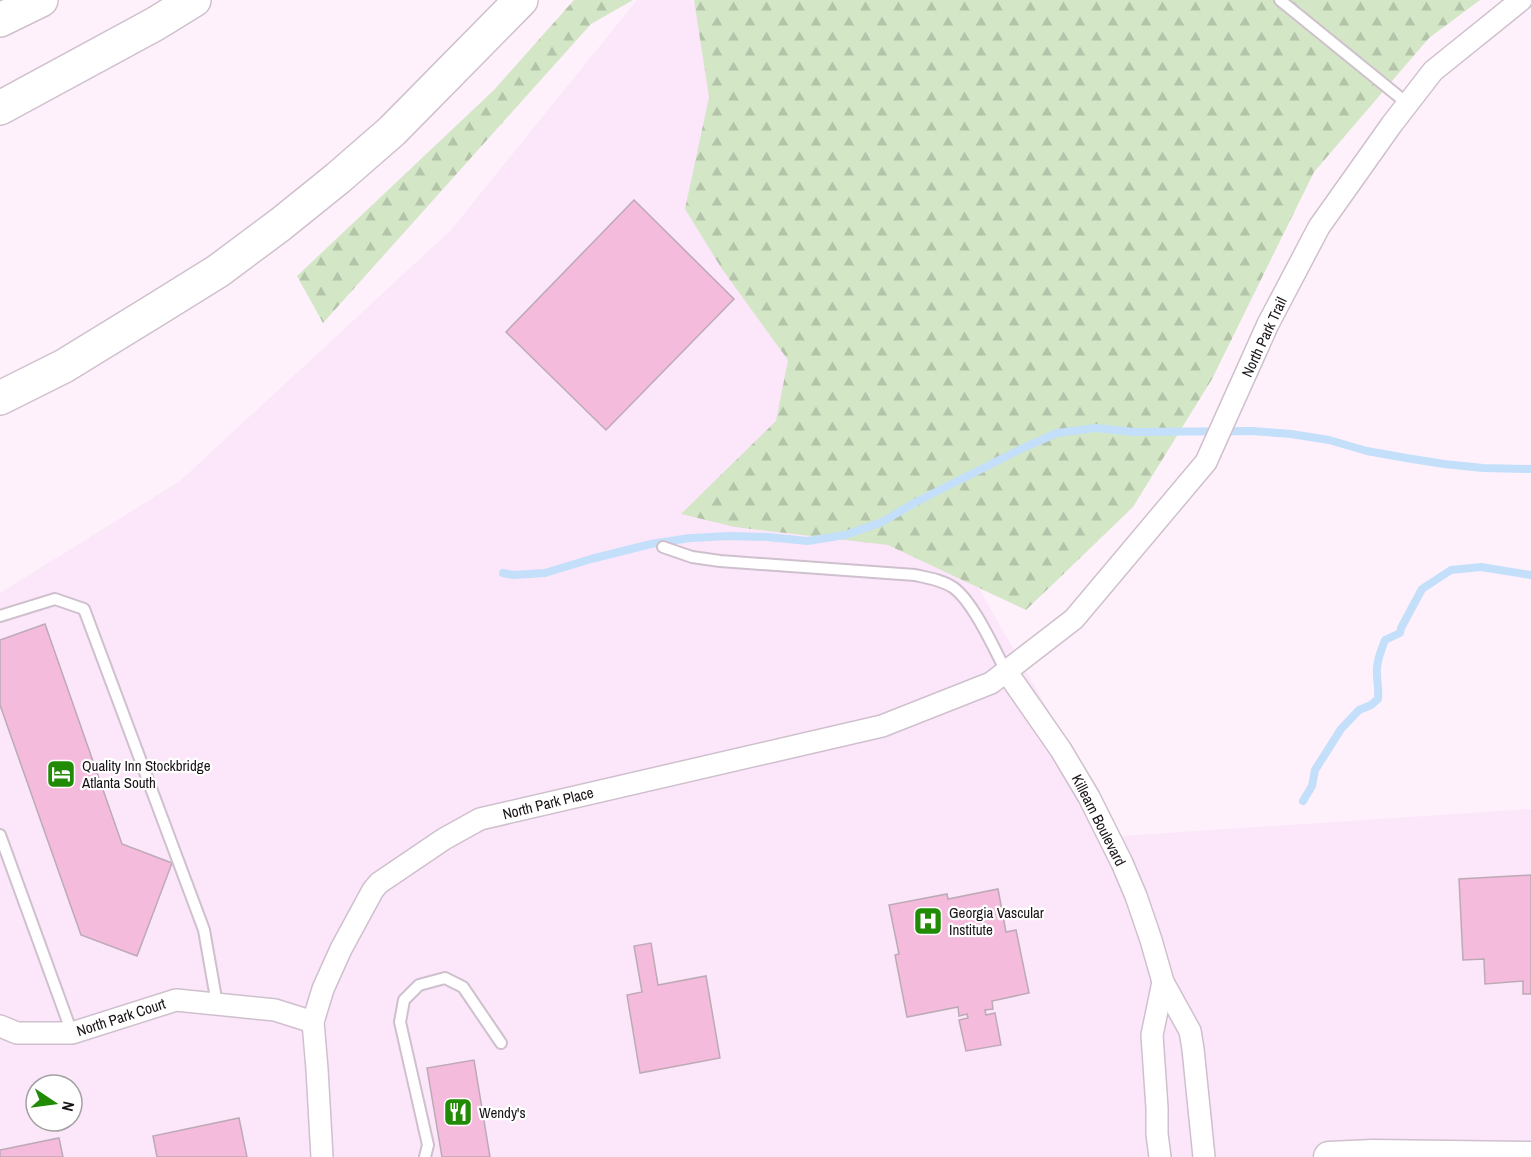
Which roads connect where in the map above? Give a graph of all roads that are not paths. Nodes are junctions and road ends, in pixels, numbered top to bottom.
1 (41, 0) edge
2 (194, 0) edge
3 (521, 0) edge
4 (1521, 0) edge
5 (1283, 1) edge
6 (0, 20) edge
7 (1408, 104) junction
8 (0, 108) edge
9 (0, 398) edge
10 (663, 547) dead end
11 (0, 616) edge
12 (1006, 671) junction
13 (0, 835) edge
14 (1163, 982) junction
15 (217, 1004) junction
16 (313, 1022) junction
17 (0, 1026) edge
18 (72, 1033) junction
19 (501, 1043) dead end
20 (321, 1157) edge
21 (425, 1157) edge
22 (1160, 1157) edge
23 (1204, 1157) edge
24 (1329, 1157) edge
25 (1531, 1157) edge

1 - 6 highway
2 - 8 highway
3 - 9 highway
4 - 7 street, North Park Trail
5 - 7 lane
7 - 12 street, North Park Trail
10 - 12 lane
11 - 15 lane
12 - 14 street, Killearn Boulevard
12 - 16 street, North Park Place
13 - 18 lane
14 - 22 street, Killearn Boulevard
14 - 23 street, Killearn Boulevard
15 - 16 street, North Park Court
15 - 18 street, North Park Court
16 - 20 street, North Park Place
17 - 18 street, North Park Court
19 - 21 lane
24 - 25 street

